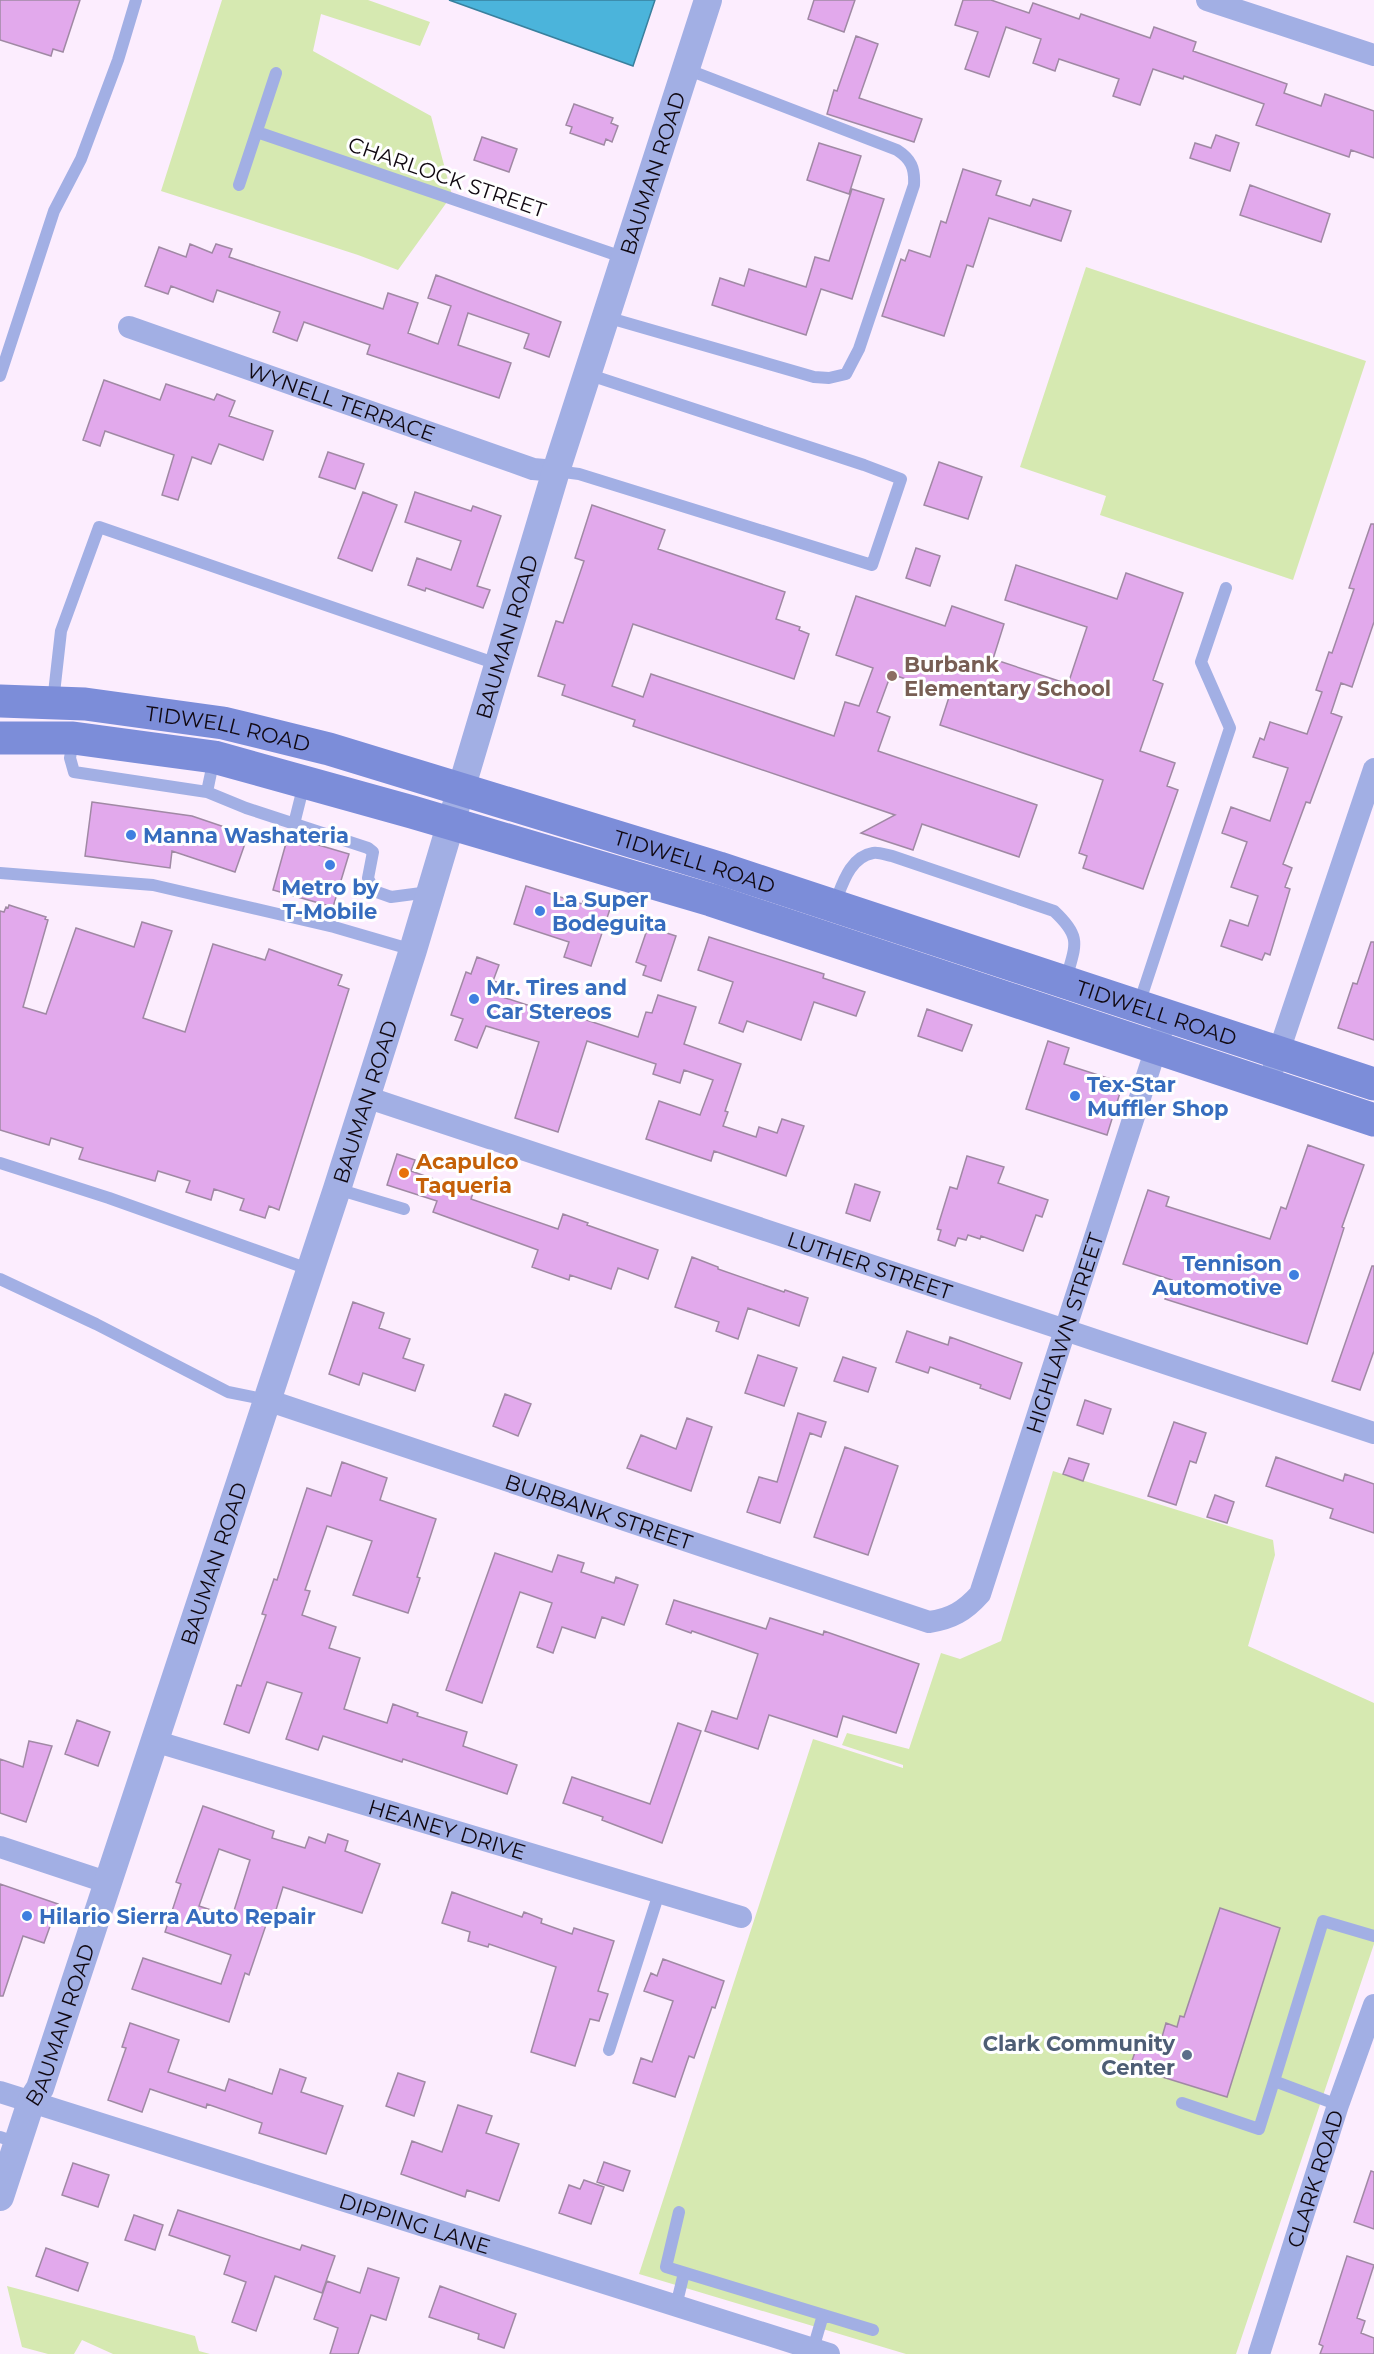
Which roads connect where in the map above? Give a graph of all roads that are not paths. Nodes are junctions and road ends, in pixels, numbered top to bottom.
1 (136, 0) edge
2 (708, 0) edge
3 (1207, 0) edge
4 (1374, 55) edge
5 (686, 69) junction
6 (276, 73) dead end
7 (257, 132) junction
8 (239, 185) dead end
9 (625, 258) junction
10 (606, 317) junction
11 (129, 327) dead end
12 (587, 374) junction
13 (0, 376) edge
14 (556, 471) junction
15 (1226, 588) dead end
16 (497, 664) junction
17 (0, 701) edge
18 (53, 702) junction
19 (223, 723) junction
20 (0, 738) edge
21 (73, 738) junction
22 (214, 758) junction
23 (1374, 769) edge
24 (305, 783) junction
25 (460, 788) junction
26 (207, 792) junction
27 (450, 822) junction
28 (294, 824) junction
29 (719, 868) junction
30 (0, 873) edge
31 (429, 892) junction
32 (711, 900) junction
33 (834, 905) junction
34 (943, 941) junction
35 (412, 950) junction
36 (930, 974) junction
37 (1065, 981) junction
38 (1153, 1010) junction
39 (1156, 1049) junction
40 (1279, 1051) junction
41 (1374, 1084) edge
42 (1268, 1085) junction
43 (366, 1097) junction
44 (1374, 1119) edge
45 (0, 1163) edge
46 (337, 1189) junction
47 (404, 1209) dead end
48 (311, 1270) junction
49 (0, 1279) edge
50 (1066, 1330) junction
51 (267, 1400) junction
52 (1374, 1433) edge
53 (929, 1622) joint
54 (154, 1741) junction
55 (0, 1846) edge
56 (106, 1882) junction
57 (659, 1893) junction
58 (741, 1917) dead end
59 (1374, 1936) edge
60 (1374, 2005) edge
61 (609, 2050) dead end
62 (1274, 2081) junction
63 (0, 2092) edge
64 (31, 2102) junction
65 (1182, 2103) dead end
66 (1338, 2105) junction
67 (9, 2140) edge
68 (1, 2193) edge
69 (679, 2212) dead end
70 (684, 2273) junction
71 (676, 2306) junction
72 (823, 2315) junction
73 (873, 2330) dead end
74 (821, 2351) edge
75 (1259, 2354) edge

1 - 13 lane
2 - 5 street, BAUMAN ROAD
3 - 4 street
5 - 9 street, BAUMAN ROAD
5 - 10 lane
6 - 7 lane
7 - 8 lane
7 - 9 lane, CHARLOCK STREET
9 - 10 street, BAUMAN ROAD
10 - 12 street, BAUMAN ROAD
11 - 14 street, WYNELL TERRACE
12 - 14 street, BAUMAN ROAD
12 - 14 lane
14 - 16 street, BAUMAN ROAD
15 - 38 lane
16 - 18 lane
16 - 25 street, BAUMAN ROAD
17 - 18 main road, TIDWELL ROAD
18 - 19 main road, TIDWELL ROAD
19 - 22 main road
19 - 25 main road, TIDWELL ROAD
20 - 21 main road, TIDWELL ROAD
21 - 22 main road, TIDWELL ROAD
21 - 26 lane
22 - 24 main road, TIDWELL ROAD
22 - 26 lane
23 - 40 street
24 - 27 main road, TIDWELL ROAD
24 - 28 lane
25 - 27 street, BAUMAN ROAD
25 - 29 main road, TIDWELL ROAD
26 - 28 lane
27 - 31 street, BAUMAN ROAD
27 - 32 main road, TIDWELL ROAD
28 - 31 lane
29 - 32 main road
29 - 33 main road, TIDWELL ROAD
30 - 35 lane
31 - 35 street, BAUMAN ROAD
32 - 36 main road, TIDWELL ROAD
33 - 34 main road, TIDWELL ROAD
33 - 37 lane
34 - 36 main road
34 - 37 main road, TIDWELL ROAD
35 - 43 street, BAUMAN ROAD
36 - 39 main road, TIDWELL ROAD
37 - 38 main road, TIDWELL ROAD
38 - 39 street, HIGHLAWN STREET
38 - 40 main road, TIDWELL ROAD
39 - 42 main road, TIDWELL ROAD
39 - 50 street, HIGHLAWN STREET
40 - 41 main road, TIDWELL ROAD
40 - 42 street
42 - 44 main road, TIDWELL ROAD
43 - 46 street, BAUMAN ROAD
43 - 50 street, LUTHER STREET
45 - 48 lane
46 - 47 lane
46 - 48 street, BAUMAN ROAD
48 - 51 street, BAUMAN ROAD
49 - 51 lane
50 - 52 street, LUTHER STREET
50 - 53 street, HIGHLAWN STREET
51 - 53 street, BURBANK STREET
51 - 54 street, BAUMAN ROAD
54 - 56 street, BAUMAN ROAD
54 - 57 street, HEANEY DRIVE
55 - 56 street
56 - 64 street, BAUMAN ROAD
57 - 58 street, HEANEY DRIVE
57 - 61 lane
59 - 62 lane
60 - 66 street, CLARK ROAD
62 - 65 lane
62 - 66 lane
63 - 64 street, DIPPING LANE
64 - 67 street, BAUMAN ROAD
64 - 71 street, DIPPING LANE
66 - 75 street, CLARK ROAD
67 - 68 street, BAUMAN ROAD
69 - 70 lane
70 - 71 lane
70 - 72 lane
71 - 74 street, DIPPING LANE
72 - 73 lane
72 - 74 lane

